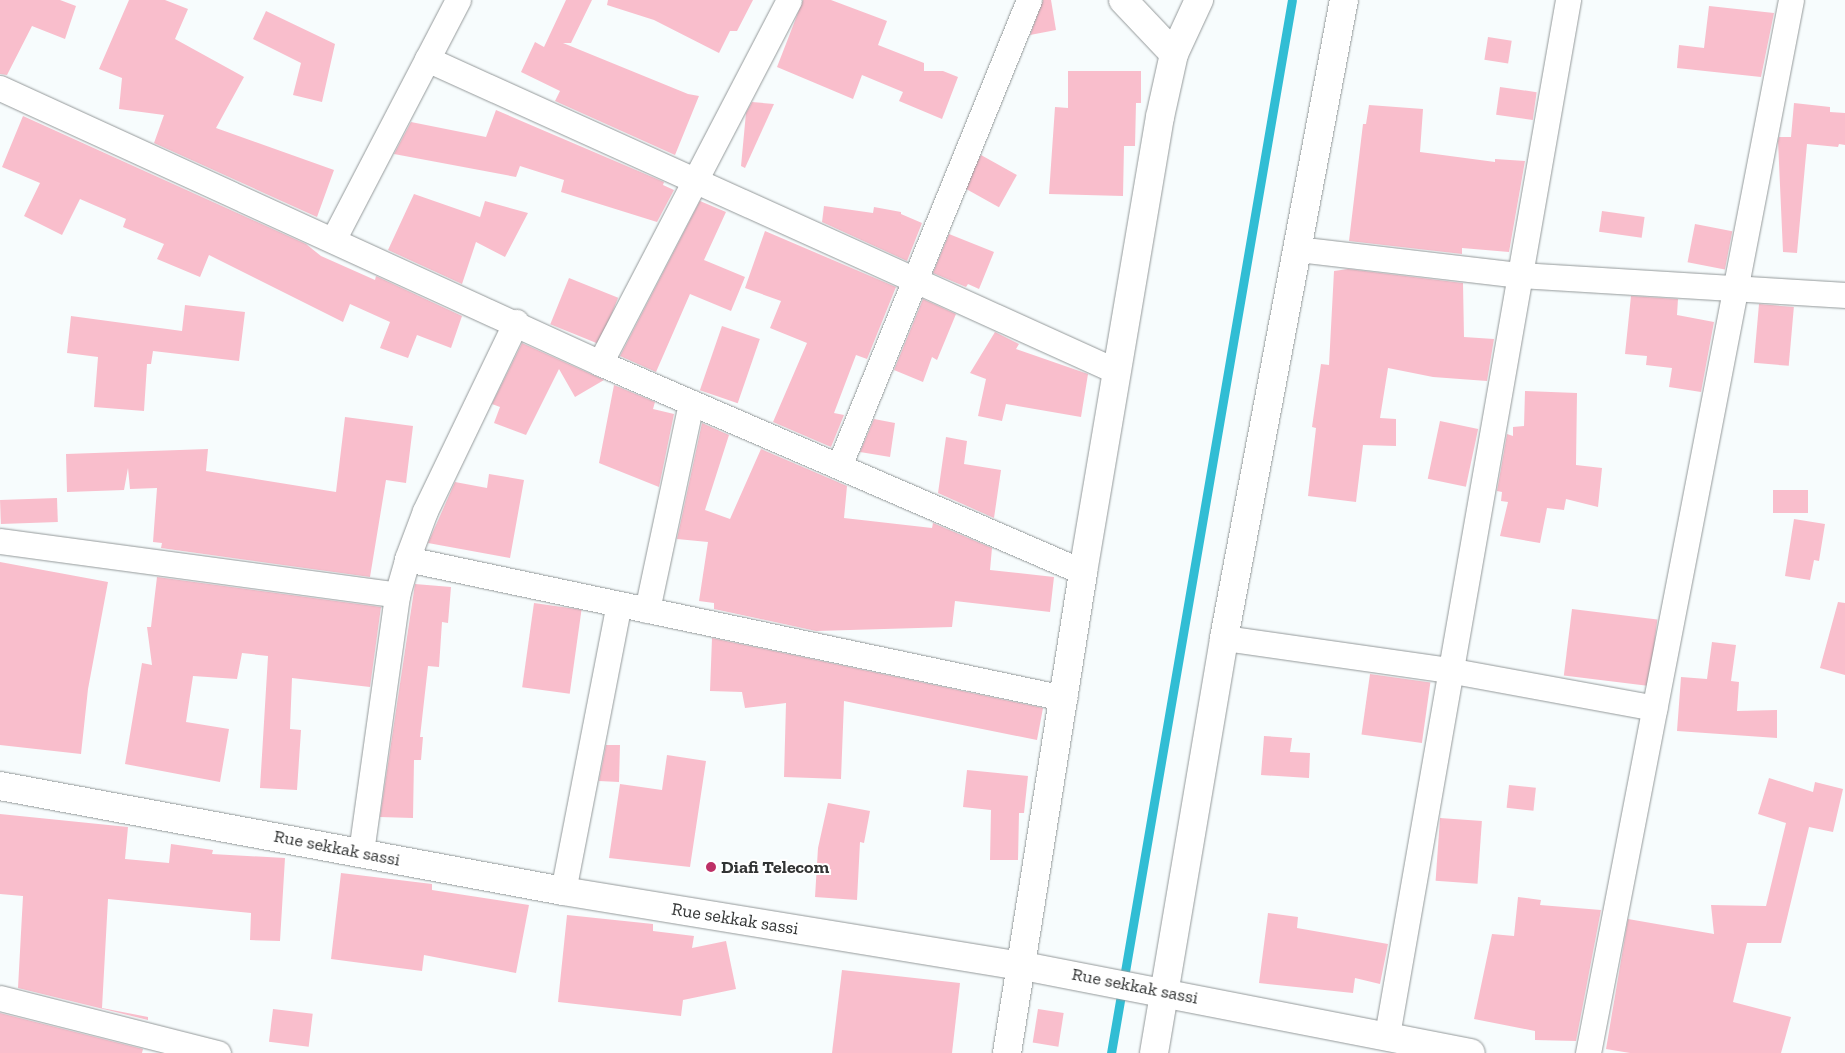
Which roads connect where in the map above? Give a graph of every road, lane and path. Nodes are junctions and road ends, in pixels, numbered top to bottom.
1 (458, 0) edge
2 (789, 0) edge
3 (1029, 0) edge
4 (1123, 0) edge
5 (1199, 0) edge
6 (1344, 0) edge
7 (1568, 0) edge
8 (1791, 0) edge
9 (1174, 54) junction
10 (428, 59) junction
11 (0, 88) edge
12 (696, 180) junction
13 (333, 240) junction
14 (1298, 249) junction
15 (1520, 275) junction
16 (915, 279) junction
17 (1736, 287) junction
18 (1845, 295) edge
19 (516, 322) junction
20 (600, 363) junction
21 (1116, 371) junction
22 (691, 403) junction
23 (839, 466) junction
24 (0, 541) edge
25 (406, 559) junction
26 (1083, 572) junction
27 (397, 595) junction
28 (620, 604) junction
29 (647, 610) junction
30 (1224, 638) junction
31 (1448, 670) junction
32 (1064, 698) junction
33 (1655, 708) junction
34 (0, 786) edge
35 (361, 852) junction
36 (563, 891) junction
37 (1023, 966) junction
38 (1163, 991) junction
39 (0, 998) edge
40 (1387, 1036) junction
41 (1438, 1050) edge
42 (218, 1053) edge
43 (1007, 1053) edge
44 (1154, 1053) edge
45 (1471, 1053) edge
46 (1588, 1053) edge

1 - 10 street
2 - 12 street
3 - 16 street
4 - 9 street
5 - 9 street
6 - 14 street
7 - 15 street
8 - 17 street
9 - 21 street
10 - 12 street
10 - 13 street
11 - 13 street
12 - 16 street
12 - 20 street
13 - 19 street
14 - 15 street
14 - 30 street
15 - 17 street
15 - 31 street
16 - 21 street
16 - 23 street
17 - 18 street
17 - 33 street
19 - 20 street
19 - 25 street
20 - 22 street
21 - 26 street
22 - 23 street
22 - 29 street
23 - 26 street
24 - 27 street
25 - 27 street
25 - 28 street
26 - 32 street
27 - 35 street
28 - 29 street
28 - 36 street
29 - 32 street
30 - 31 street
30 - 38 street
31 - 33 street
31 - 40 street
32 - 37 street
33 - 46 street
34 - 35 street, Rue sekkak sassi
35 - 36 street, Rue sekkak sassi
36 - 37 street, Rue sekkak sassi
37 - 38 street, Rue sekkak sassi
37 - 43 street
38 - 40 street, Rue sekkak sassi
38 - 44 street
39 - 42 street
40 - 41 street, Rue sekkak sassi
41 - 45 street, Rue sekkak sassi

